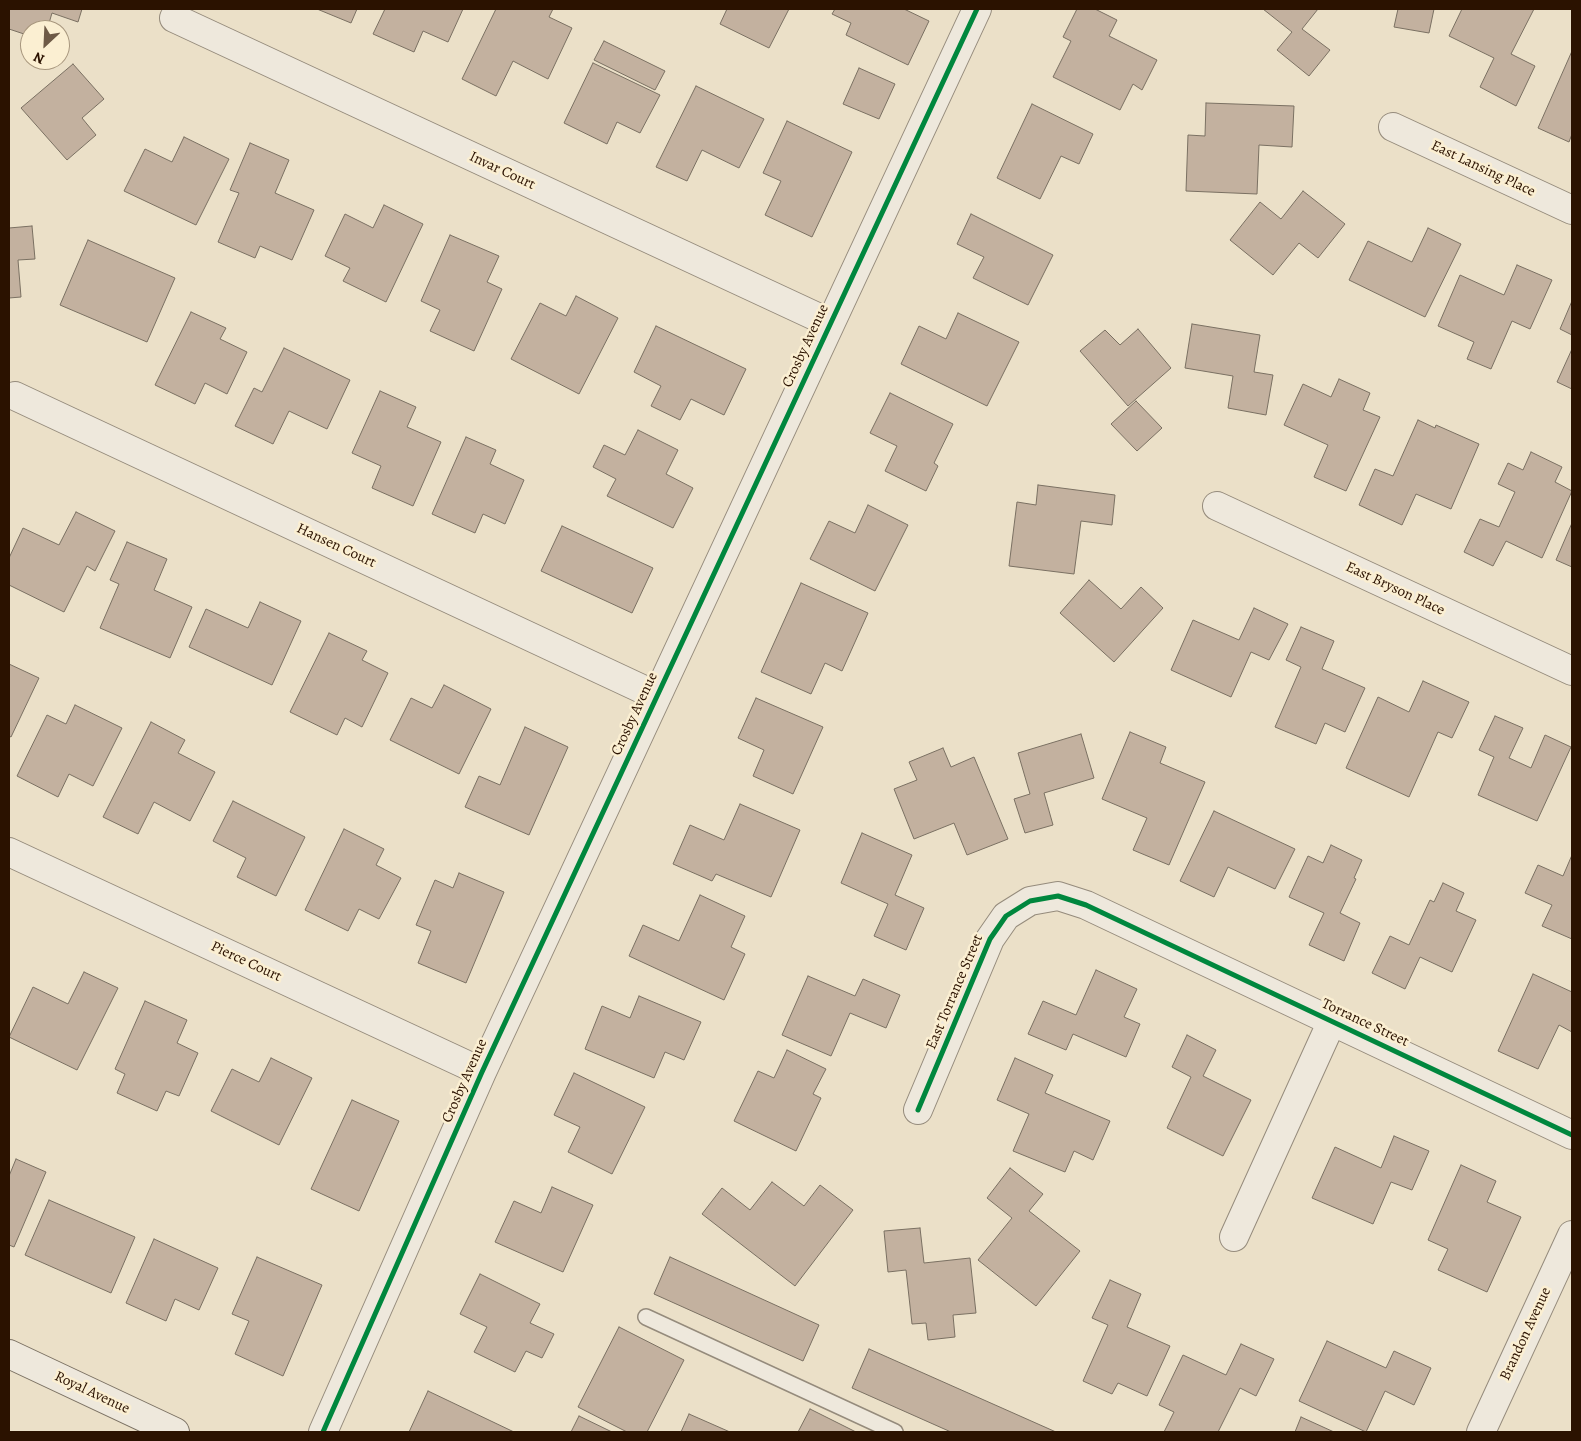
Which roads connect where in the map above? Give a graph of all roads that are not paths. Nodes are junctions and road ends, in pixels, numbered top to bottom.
1 (977, 9) edge
2 (174, 18) dead end
3 (1393, 127) dead end
4 (1572, 210) edge
5 (830, 323) junction
6 (15, 396) dead end
7 (1217, 506) dead end
8 (1572, 671) edge
9 (657, 696) junction
10 (9, 852) edge
11 (1146, 934) joint
12 (1332, 1022) junction
13 (482, 1072) junction
14 (918, 1110) dead end
15 (1572, 1135) edge
16 (1572, 1235) edge
17 (1234, 1237) dead end
18 (646, 1317) dead end
19 (9, 1354) edge
20 (176, 1432) edge
21 (323, 1432) edge
22 (895, 1432) edge
23 (1480, 1432) edge

1 - 5 street, Crosby Avenue
2 - 5 street, Invar Court
3 - 4 street, East Lansing Place
5 - 9 street, Crosby Avenue
6 - 9 street, Hansen Court
7 - 8 street, East Bryson Place
9 - 13 street, Crosby Avenue
10 - 13 street, Pierce Court
11 - 12 street, Torrance Street
11 - 14 street, East Torrance Street
12 - 15 street, Torrance Street
12 - 17 street
13 - 21 street, Crosby Avenue
16 - 23 street, Brandon Avenue
18 - 22 lane
19 - 20 street, Royal Avenue

